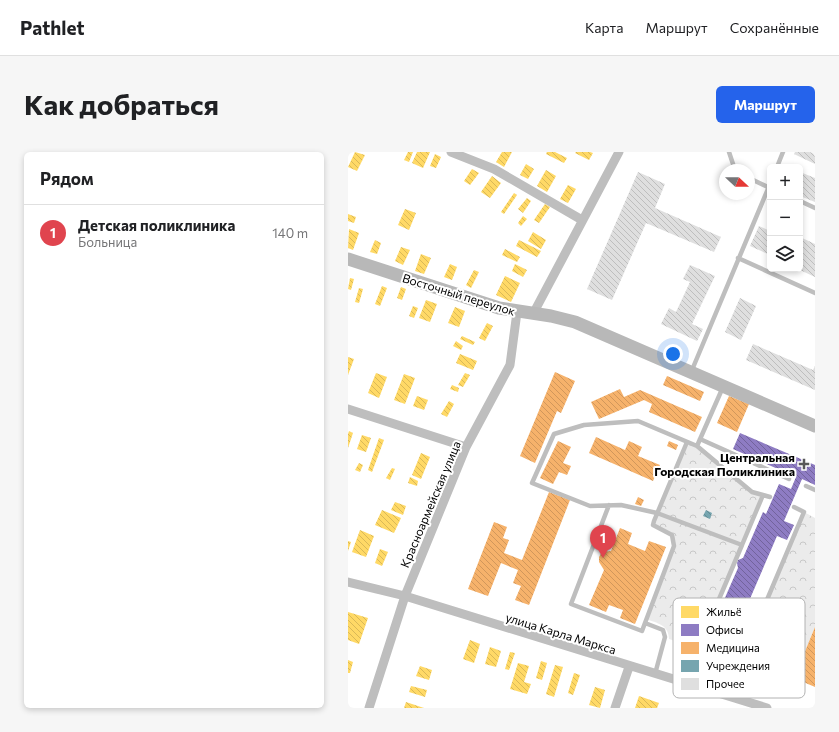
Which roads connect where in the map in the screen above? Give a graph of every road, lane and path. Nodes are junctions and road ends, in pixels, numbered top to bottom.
1 (451, 152) edge
2 (618, 152) edge
3 (729, 152) edge
4 (783, 152) edge
5 (732, 164) edge
6 (778, 164) edge
7 (755, 181) edge
8 (767, 186) edge
9 (767, 192) edge
10 (803, 202) edge
11 (815, 208) edge
12 (582, 220) junction
13 (738, 258) junction
14 (348, 259) edge
15 (815, 293) edge
16 (517, 312) junction
17 (533, 314) junction
18 (691, 372) junction
19 (724, 386) junction
20 (348, 409) edge
21 (815, 426) edge
22 (700, 439) junction
23 (687, 442) junction
24 (697, 446) junction
25 (466, 447) junction
26 (789, 479) dead end
27 (806, 486) dead end
28 (815, 490) edge
29 (762, 495) junction
30 (770, 497) dead end
31 (609, 505) junction
32 (794, 507) dead end
33 (656, 513) junction
34 (742, 545) junction
35 (348, 582) edge
36 (405, 596) junction
37 (719, 598) edge
38 (767, 598) edge
39 (645, 623) junction
40 (629, 666) junction
41 (655, 674) junction
42 (673, 679) edge
43 (734, 698) edge
44 (369, 708) edge
45 (615, 708) edge
46 (767, 708) edge

1 - 12 street
2 - 12 street
3 - 5 lane
4 - 6 lane
7 - 8 lane
9 - 13 lane
10 - 11 lane
12 - 17 street
13 - 15 lane
13 - 18 lane
14 - 16 street, Восточный переулок
16 - 17 street, Восточный переулок
16 - 25 street, Красноармейская улица
17 - 18 street, Восточный переулок
18 - 19 street, Восточный переулок
19 - 21 street, Восточный переулок
19 - 22 lane
20 - 25 street
22 - 24 lane
22 - 26 lane
23 - 24 lane
23 - 31 lane
23 - 33 lane
24 - 29 lane
25 - 36 street, Красноармейская улица
27 - 28 lane
29 - 30 lane
29 - 34 lane
31 - 33 lane
31 - 39 lane
32 - 38 lane
33 - 34 lane
33 - 39 lane
34 - 37 lane
35 - 36 street, улица Карла Маркса
36 - 40 street, улица Карла Маркса
36 - 44 street, Красноармейская улица
39 - 41 lane
40 - 41 street, улица Карла Маркса
40 - 45 street
41 - 42 street, улица Карла Маркса
43 - 46 street, улица Карла Маркса

